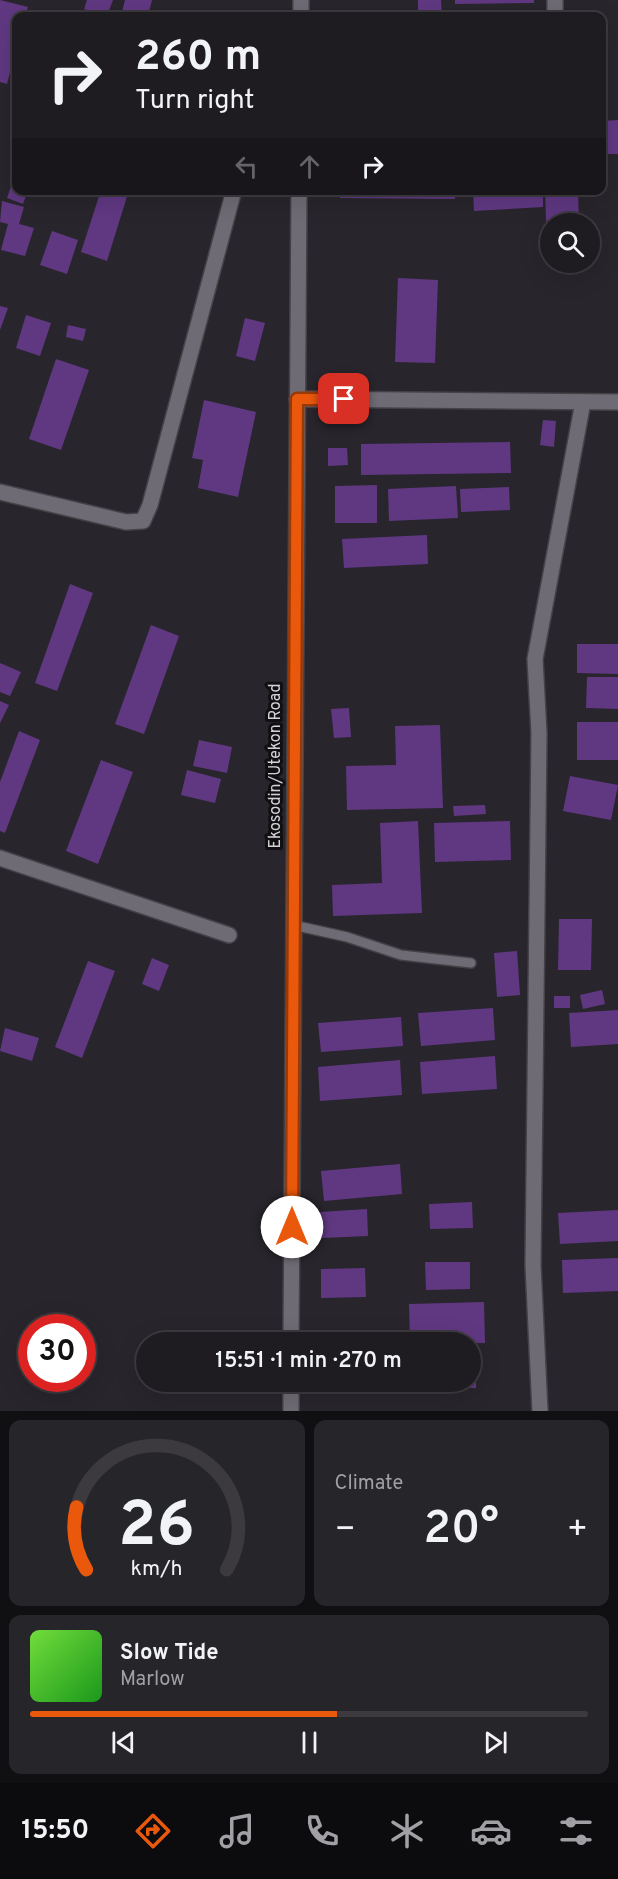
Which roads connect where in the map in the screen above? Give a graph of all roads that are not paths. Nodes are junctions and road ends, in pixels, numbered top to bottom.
1 (233, 195) edge
2 (299, 195) edge
3 (297, 399) junction
4 (584, 402) junction
5 (618, 402) edge
6 (0, 492) edge
7 (0, 858) edge
8 (293, 925) junction
9 (229, 935) dead end
10 (471, 963) dead end
11 (291, 1332) edge
12 (291, 1392) edge
13 (291, 1411) edge
14 (540, 1411) edge

1 - 6 street
2 - 3 street, Ekosodin/Utekon Road
3 - 4 street
3 - 8 street, Ekosodin/Utekon Road
4 - 5 street
4 - 14 street
7 - 9 street
8 - 10 lane
8 - 11 street, Ekosodin/Utekon Road
12 - 13 street

